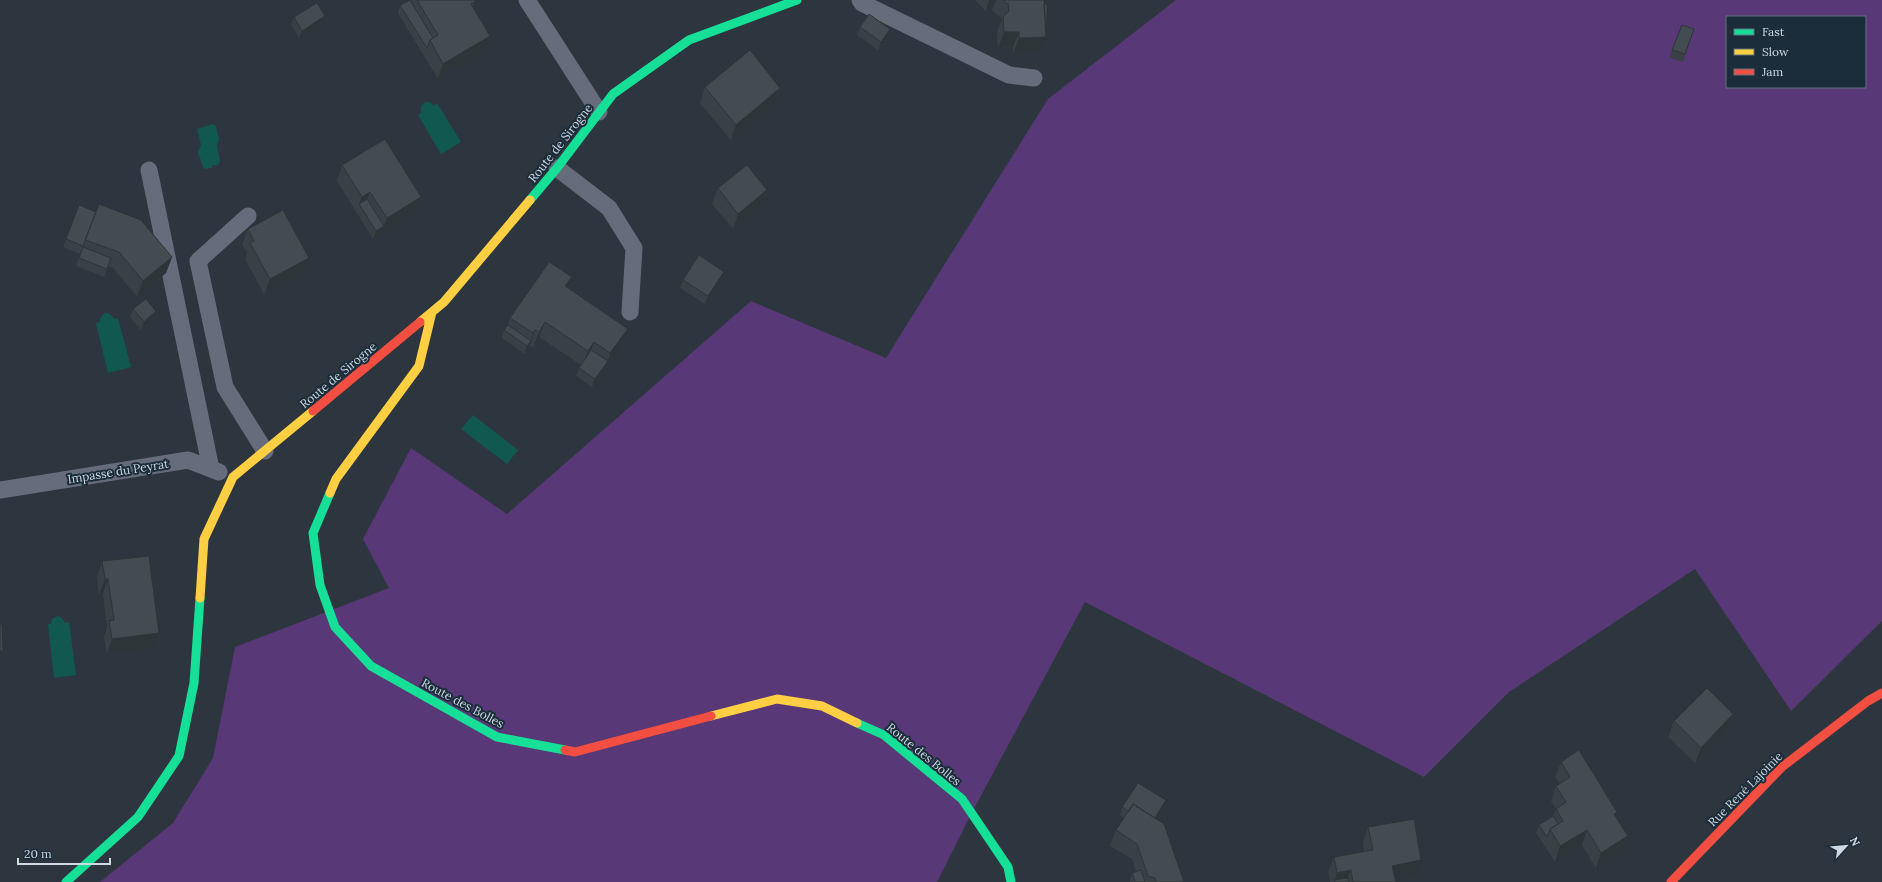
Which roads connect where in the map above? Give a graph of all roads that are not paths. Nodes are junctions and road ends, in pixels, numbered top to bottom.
1 (527, 0) edge
2 (797, 0) edge
3 (860, 0) edge
4 (1034, 78) dead end
5 (599, 112) junction
6 (557, 168) junction
7 (149, 170) dead end
8 (248, 216) dead end
9 (432, 312) junction
10 (630, 312) dead end
11 (265, 451) junction
12 (211, 469) junction
13 (233, 477) junction
14 (0, 490) edge
15 (1882, 693) edge
16 (66, 882) edge
17 (1011, 882) edge
18 (1672, 882) edge

1 - 5 lane
2 - 5 street, Route de Sirogne
3 - 4 lane
5 - 6 street, Route de Sirogne
6 - 9 street, Route de Sirogne
6 - 10 lane
7 - 12 lane
8 - 11 lane
9 - 11 street, Route de Sirogne
9 - 17 street, Route des Bolles
11 - 13 street, Route de Sirogne
12 - 13 lane, Impasse du Peyrat
12 - 14 lane, Impasse du Peyrat
13 - 16 street, Route de Sirogne
15 - 18 street, Rue René Lajoinie

